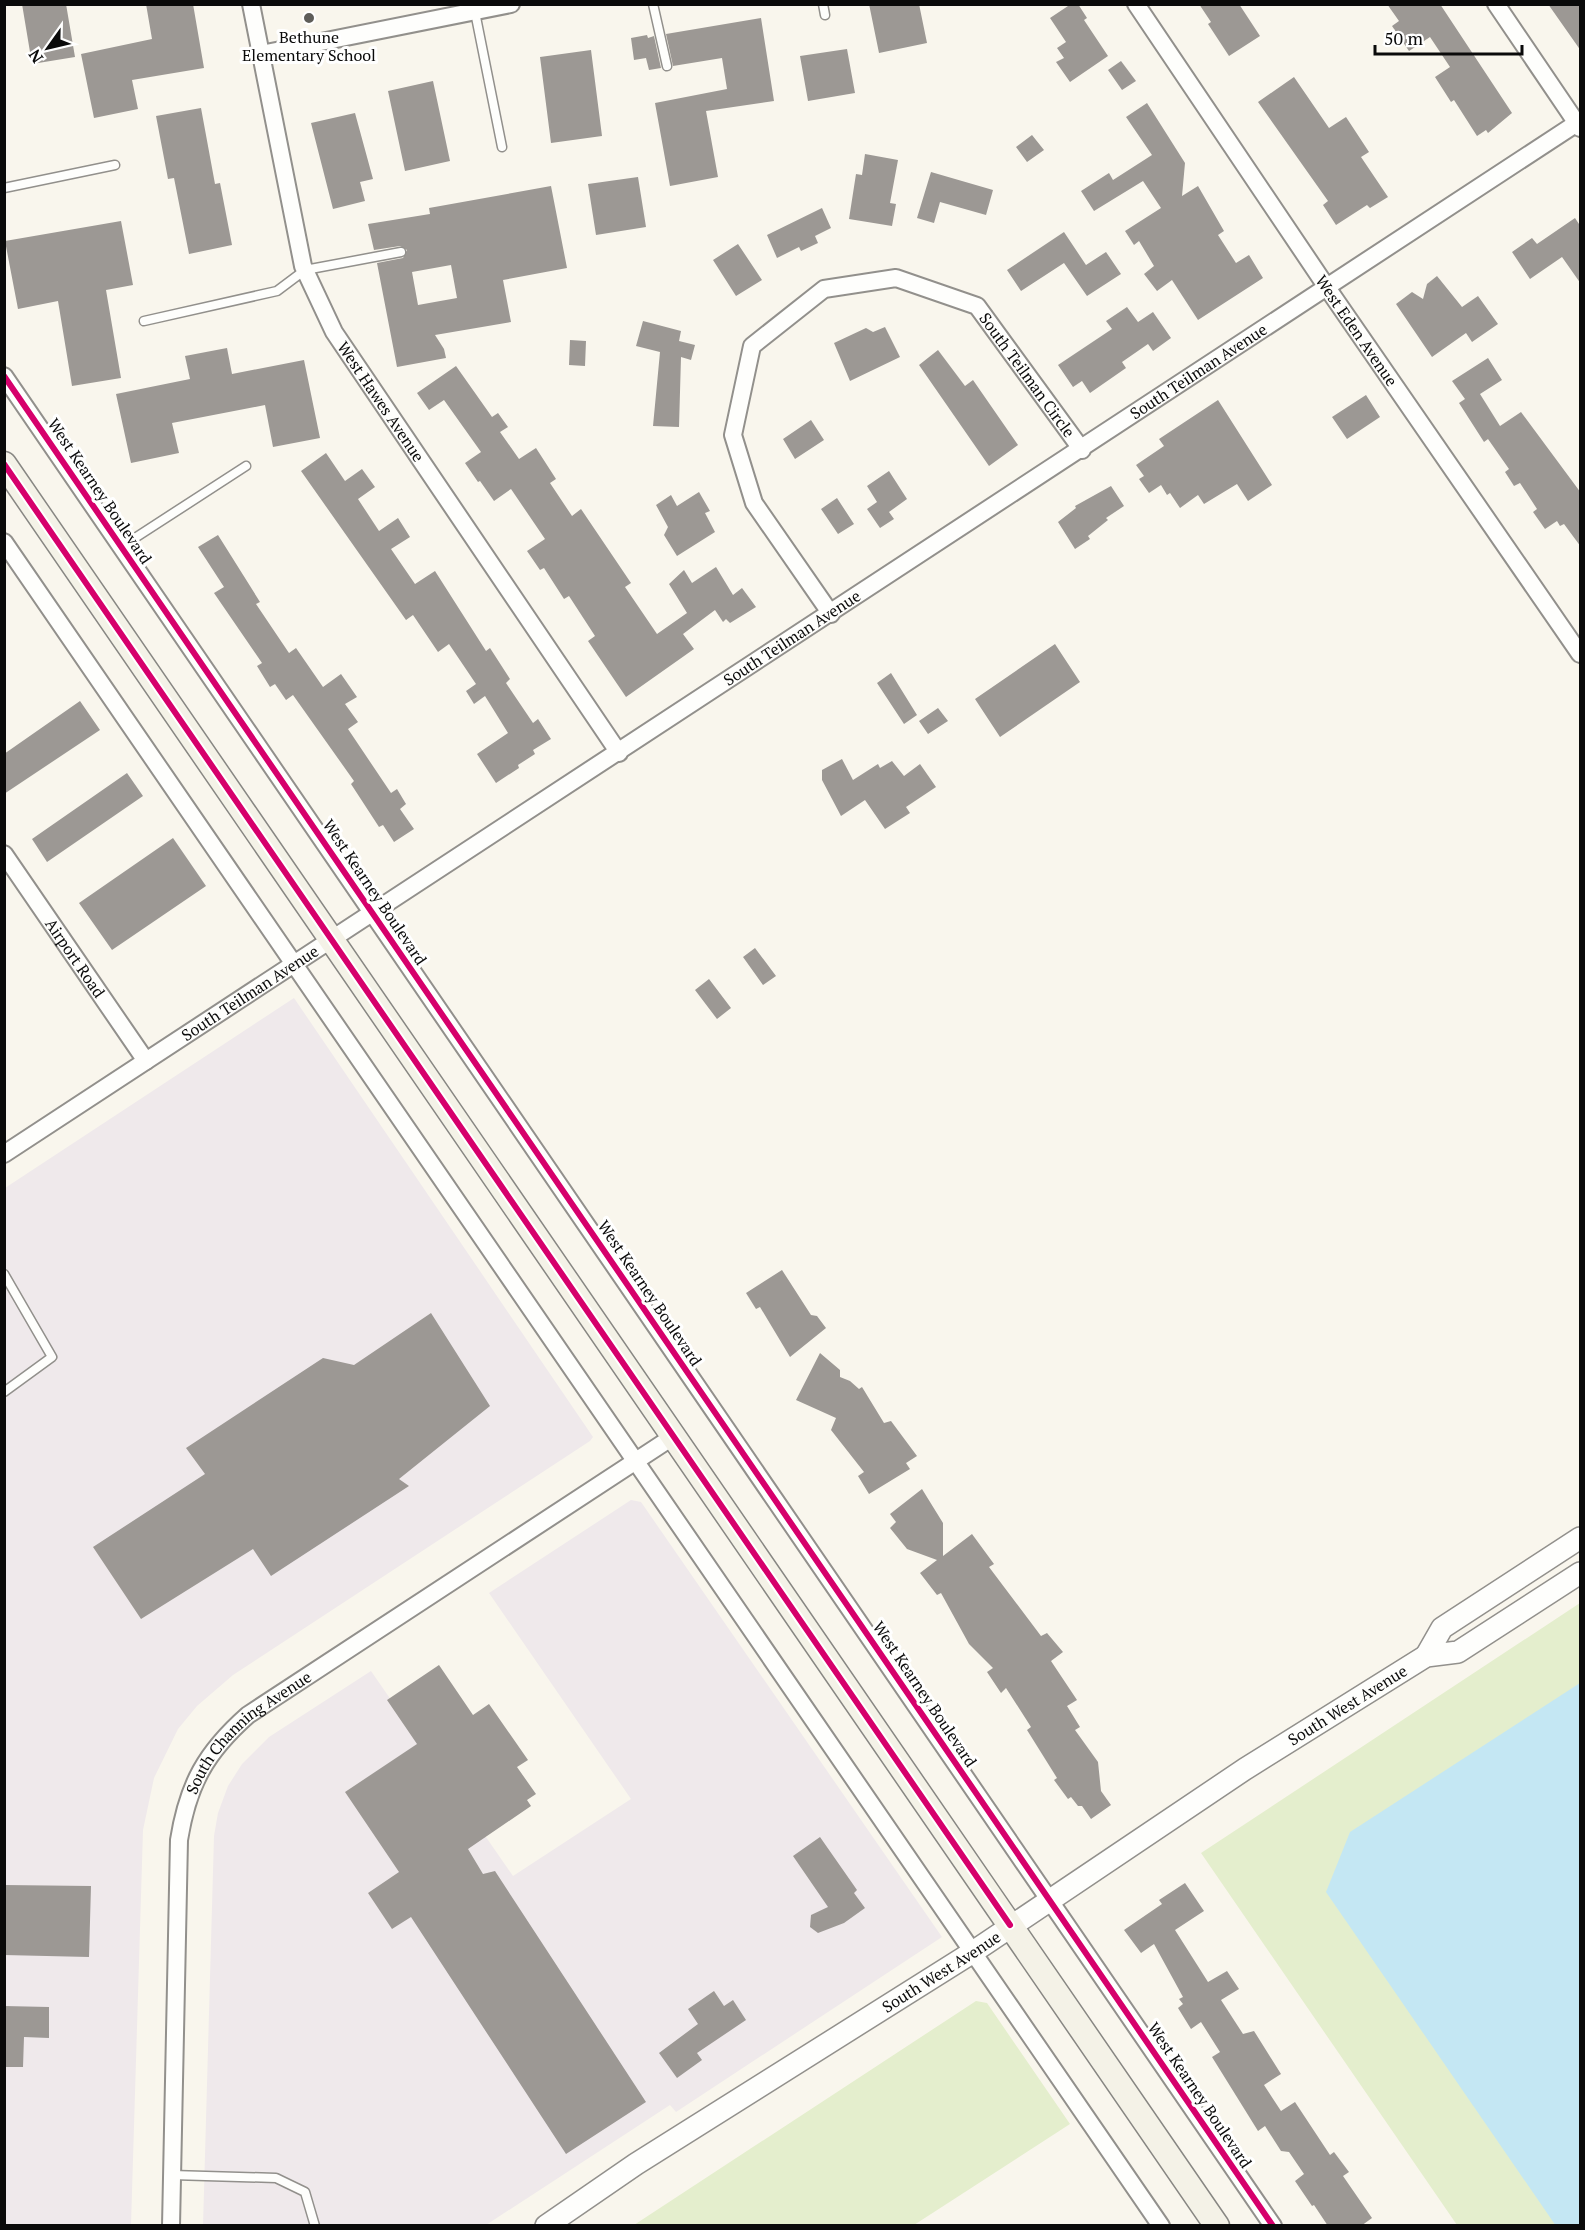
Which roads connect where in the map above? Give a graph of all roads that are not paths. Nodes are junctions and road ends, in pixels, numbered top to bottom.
1 (251, 4) edge
2 (511, 4) edge
3 (653, 4) edge
4 (823, 4) edge
5 (1136, 4) edge
6 (1496, 4) edge
7 (475, 12) junction
8 (825, 15) dead end
9 (261, 54) junction
10 (667, 66) dead end
11 (1579, 124) edge
12 (502, 147) dead end
13 (115, 165) dead end
14 (4, 188) edge
15 (401, 252) dead end
16 (305, 270) junction
17 (1328, 289) junction
18 (144, 321) dead end
19 (4, 376) edge
20 (1082, 450) junction
21 (4, 464) edge
22 (246, 466) dead end
23 (4, 542) edge
24 (122, 547) junction
25 (831, 614) junction
26 (1581, 654) edge
27 (619, 753) junction
28 (4, 854) edge
29 (373, 913) junction
30 (333, 939) junction
31 (294, 965) junction
32 (146, 1061) junction
33 (4, 1154) edge
34 (4, 1274) edge
35 (4, 1392) edge
36 (674, 1436) junction
37 (636, 1461) junction
38 (1581, 1538) edge
39 (1581, 1573) edge
40 (1426, 1656) junction
41 (1049, 1898) junction
42 (1010, 1925) junction
43 (973, 1952) junction
44 (172, 2175) junction
45 (171, 2226) edge
46 (315, 2226) edge
47 (546, 2226) edge
48 (1161, 2226) edge
49 (1217, 2226) edge
50 (1273, 2226) edge

1 - 9 street, West Hawes Avenue
2 - 7 street
3 - 10 lane
4 - 8 lane
5 - 17 street, West Eden Avenue
6 - 11 street
7 - 9 street
7 - 12 lane
9 - 16 street, West Hawes Avenue
11 - 17 street, South Teilman Avenue
13 - 14 lane
15 - 16 lane
16 - 18 lane
16 - 27 street, West Hawes Avenue
17 - 20 street, South Teilman Avenue
17 - 26 street, West Eden Avenue
19 - 24 street, West Kearney Boulevard
20 - 25 street, South Teilman Avenue
20 - 25 street, South Teilman Circle
21 - 30 main road
22 - 24 lane
23 - 31 street
24 - 29 street, West Kearney Boulevard
25 - 27 street, South Teilman Avenue
27 - 29 street, South Teilman Avenue
28 - 32 street, Airport Road
29 - 30 street, South Teilman Avenue
29 - 41 street, West Kearney Boulevard
30 - 31 street, South Teilman Avenue
30 - 36 main road
31 - 32 street, South Teilman Avenue
31 - 37 street
32 - 33 street, South Teilman Avenue
34 - 35 lane
36 - 37 street, South Channing Avenue
36 - 42 main road
37 - 43 street
37 - 44 street, South Channing Avenue
38 - 40 street, South West Avenue
39 - 40 street, South West Avenue
40 - 41 street, South West Avenue
41 - 42 street, South West Avenue
41 - 50 street, West Kearney Boulevard
42 - 43 street, South West Avenue
42 - 49 main road
43 - 47 street, South West Avenue
43 - 48 street
44 - 45 street, South Channing Avenue
44 - 46 lane

